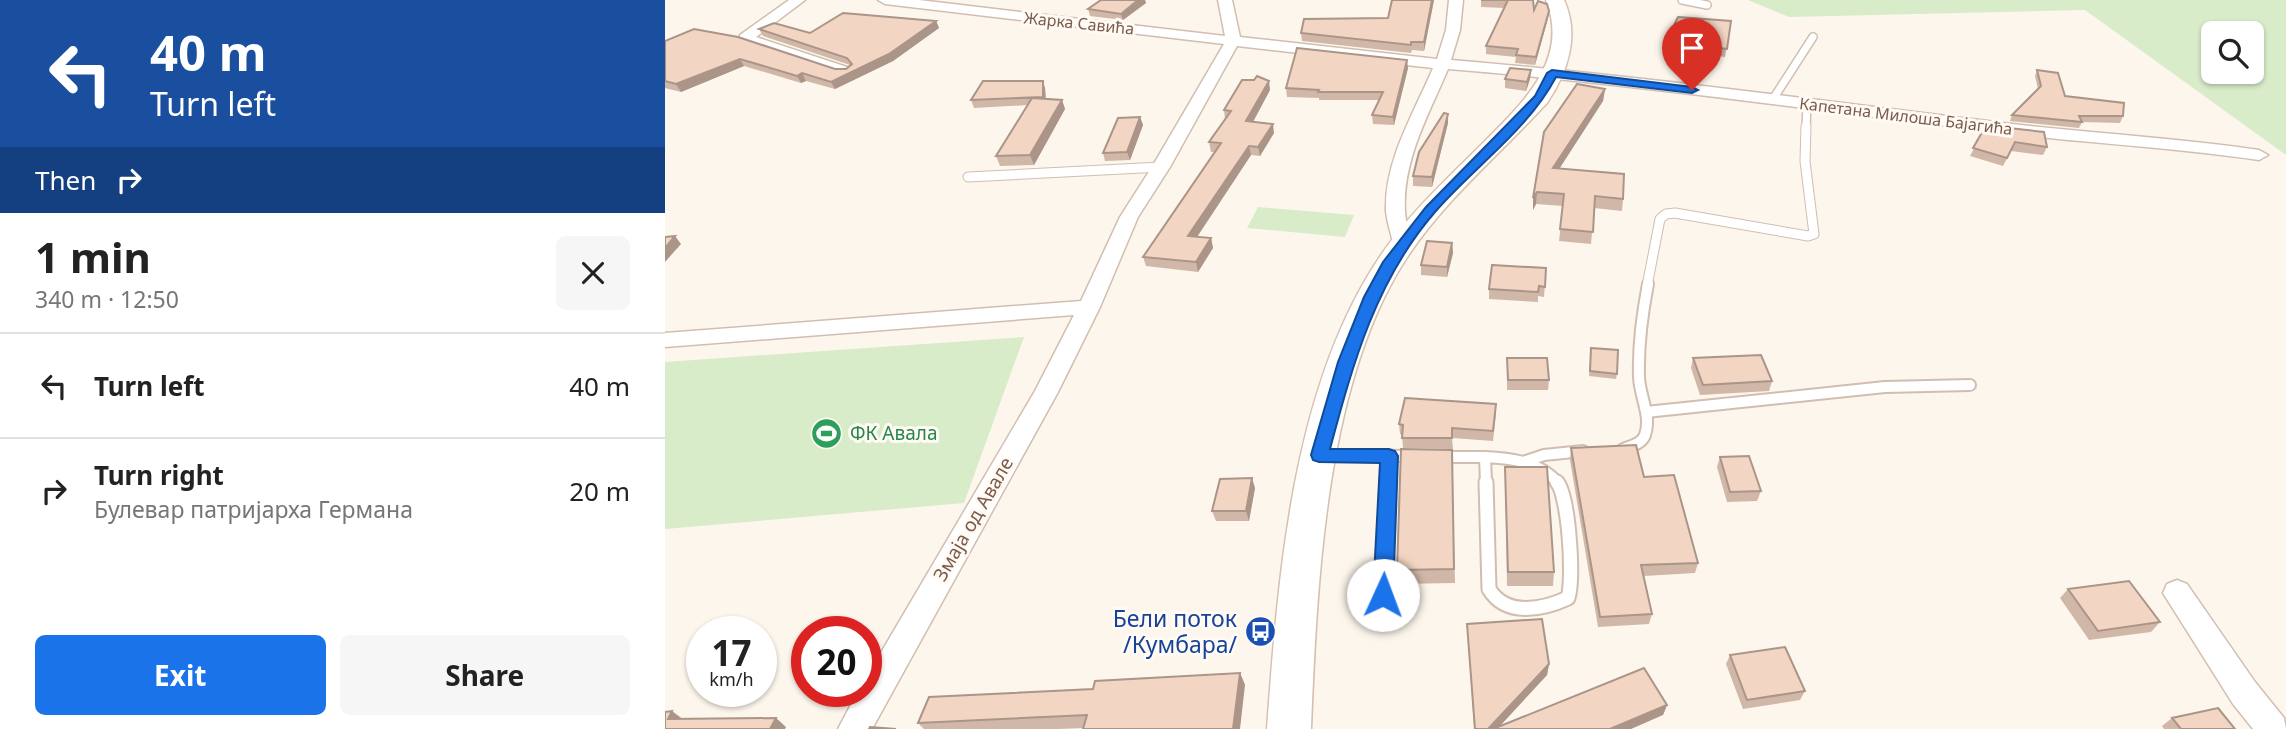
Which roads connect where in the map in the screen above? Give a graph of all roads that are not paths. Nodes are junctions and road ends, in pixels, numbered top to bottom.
1 (797, 0) edge
2 (885, 0) edge
3 (1225, 0) edge
4 (1456, 0) edge
5 (1555, 0) edge
6 (1682, 0) edge
7 (1707, 5) dead end
8 (1813, 37) dead end
9 (1233, 40) junction
10 (1441, 63) junction
11 (845, 71) edge
12 (1552, 73) junction
13 (1773, 99) junction
14 (1807, 103) junction
15 (2259, 155) dead end
16 (1161, 167) junction
17 (968, 177) dead end
18 (1403, 243) junction
19 (1089, 307) junction
20 (665, 340) edge
21 (1970, 385) dead end
22 (1646, 412) junction
23 (1616, 450) edge
24 (1590, 451) edge
25 (1319, 455) junction
26 (1389, 456) junction
27 (1485, 457) junction
28 (1523, 462) junction
29 (2177, 593) dead end
30 (1383, 595) dead end
31 (854, 729) edge
32 (1289, 729) edge
33 (2273, 729) edge

1 - 11 street
2 - 9 street, Жарка Савића
3 - 9 street
4 - 10 street
5 - 12 main road
6 - 7 lane
8 - 13 lane
9 - 10 street, Жарка Савића
9 - 16 street, Змаја од Авале
10 - 12 street, Капетана Милоша Бајагића
10 - 18 street
12 - 13 street, Капетана Милоша Бајагића
12 - 18 main road
13 - 14 street, Капетана Милоша Бајагића
14 - 15 street, Капетана Милоша Бајагића
14 - 22 lane
16 - 17 lane
16 - 19 street, Змаја од Авале
18 - 25 main road
19 - 20 street
19 - 31 street, Змаја од Авале
21 - 22 lane
22 - 23 lane
24 - 28 lane
25 - 26 lane
25 - 32 main road
26 - 27 lane
26 - 30 lane
27 - 28 lane
27 - 28 lane
29 - 33 street

